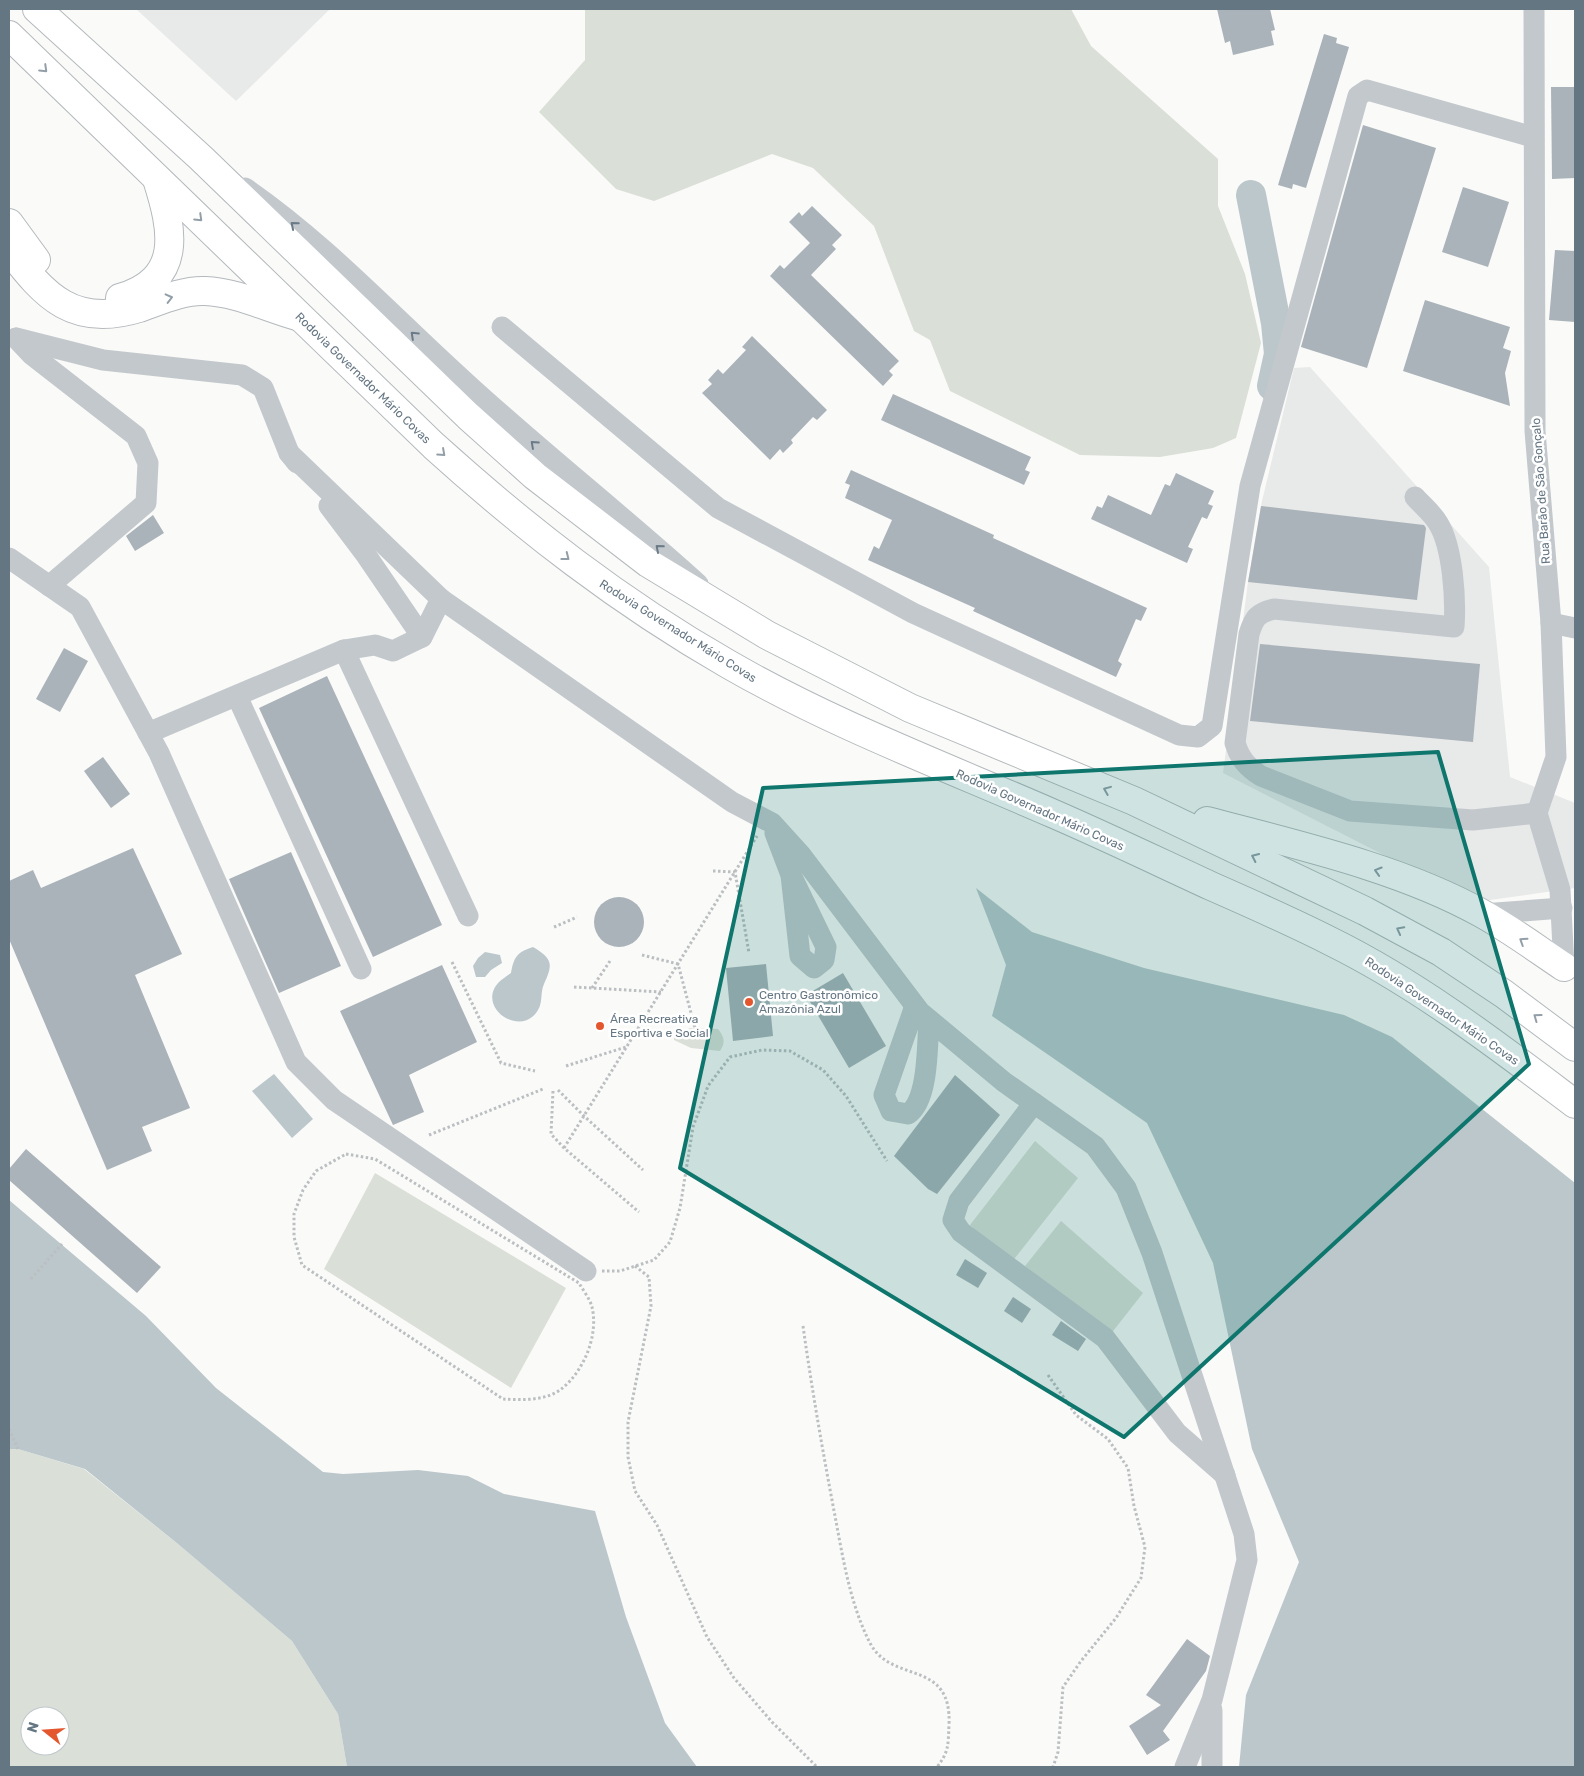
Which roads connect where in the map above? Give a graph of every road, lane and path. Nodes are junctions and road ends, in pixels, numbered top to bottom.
1 (37, 9) edge
2 (1534, 9) edge
3 (9, 35) edge
4 (1533, 137) junction
5 (157, 179) junction
6 (9, 223) edge
7 (9, 249) edge
8 (300, 317) junction
9 (502, 327) dead end
10 (12, 334) edge
11 (289, 453) junction
12 (1415, 497) dead end
13 (9, 558) edge
14 (49, 586) junction
15 (441, 599) junction
16 (1551, 622) junction
17 (1575, 628) edge
18 (422, 637) junction
19 (344, 650) junction
20 (237, 696) junction
21 (148, 733) junction
22 (1134, 801) junction
23 (1537, 813) junction
24 (769, 822) junction
25 (713, 871) dead end
26 (735, 872) junction
27 (791, 875) dead end
28 (1562, 908) junction
29 (1482, 914) junction
30 (468, 916) dead end
31 (576, 917) dead end
32 (554, 927) dead end
33 (749, 954) dead end
34 (642, 955) dead end
35 (610, 961) dead end
36 (452, 962) dead end
37 (678, 964) junction
38 (1564, 967) joint
39 (361, 969) dead end
40 (574, 987) dead end
41 (592, 988) junction
42 (661, 992) junction
43 (695, 1028) dead end
44 (627, 1046) junction
45 (1575, 1047) edge
46 (566, 1066) dead end
47 (535, 1071) dead end
48 (543, 1089) dead end
49 (558, 1090) dead end
50 (553, 1091) dead end
51 (1034, 1103) junction
52 (1575, 1104) edge
53 (584, 1116) junction
54 (429, 1135) dead end
55 (564, 1148) junction
56 (887, 1161) dead end
57 (643, 1170) dead end
58 (639, 1212) dead end
59 (294, 1237) joint
60 (62, 1244) dead end
61 (635, 1266) junction
62 (586, 1272) joint
63 (31, 1279) dead end
64 (803, 1326) dead end
65 (1048, 1375) dead end
66 (9, 1429) edge
67 (18, 1449) dead end
68 (1225, 1475) junction
69 (1212, 1700) junction
70 (817, 1767) edge
71 (937, 1767) edge
72 (1053, 1767) edge
73 (1185, 1767) edge
74 (1212, 1767) edge

22 -> 1 highway
2 - 4 street, Rua Barão de São Gonçalo
3 -> 5 highway, Rodovia Governador Mário Covas
4 - 9 street
4 - 16 street, Rua Barão de São Gonçalo
5 - 6 highway
5 -> 8 highway, Rodovia Governador Mário Covas
7 -> 8 highway
8 -> 52 highway, Rodovia Governador Mário Covas
10 - 11 street
10 - 14 street
11 - 15 street
11 - 18 street
12 - 23 street
13 - 14 street
14 - 21 street
15 - 18 street
15 - 24 street
16 - 17 street
16 - 23 street, Rua Barão de São Gonçalo
18 - 19 street
19 - 20 street
19 - 30 street
20 - 21 street
20 - 39 street
21 - 62 street
29 -> 22 highway
45 -> 22 highway
23 - 28 street
24 - 26 path
24 - 27 street
24 - 51 street
25 - 26 path
26 - 33 path
26 - 37 path
28 - 29 street
28 - 38 street
38 -> 29 highway
31 - 32 path
34 - 37 path
35 - 41 path
36 - 47 path
37 - 42 path
37 - 43 path
40 - 41 path
41 - 42 path
42 - 44 path
44 - 46 path
44 - 53 path
48 - 54 path
49 - 53 path
50 - 55 path
51 - 68 street
51 - 68 street
53 - 55 path
53 - 57 path
55 - 58 path
56 - 61 path
59 - 59 path
60 - 63 path
61 - 62 path
61 - 70 path
64 - 71 path
65 - 72 path
66 - 67 path
68 - 69 street
69 - 73 street
69 - 74 street

